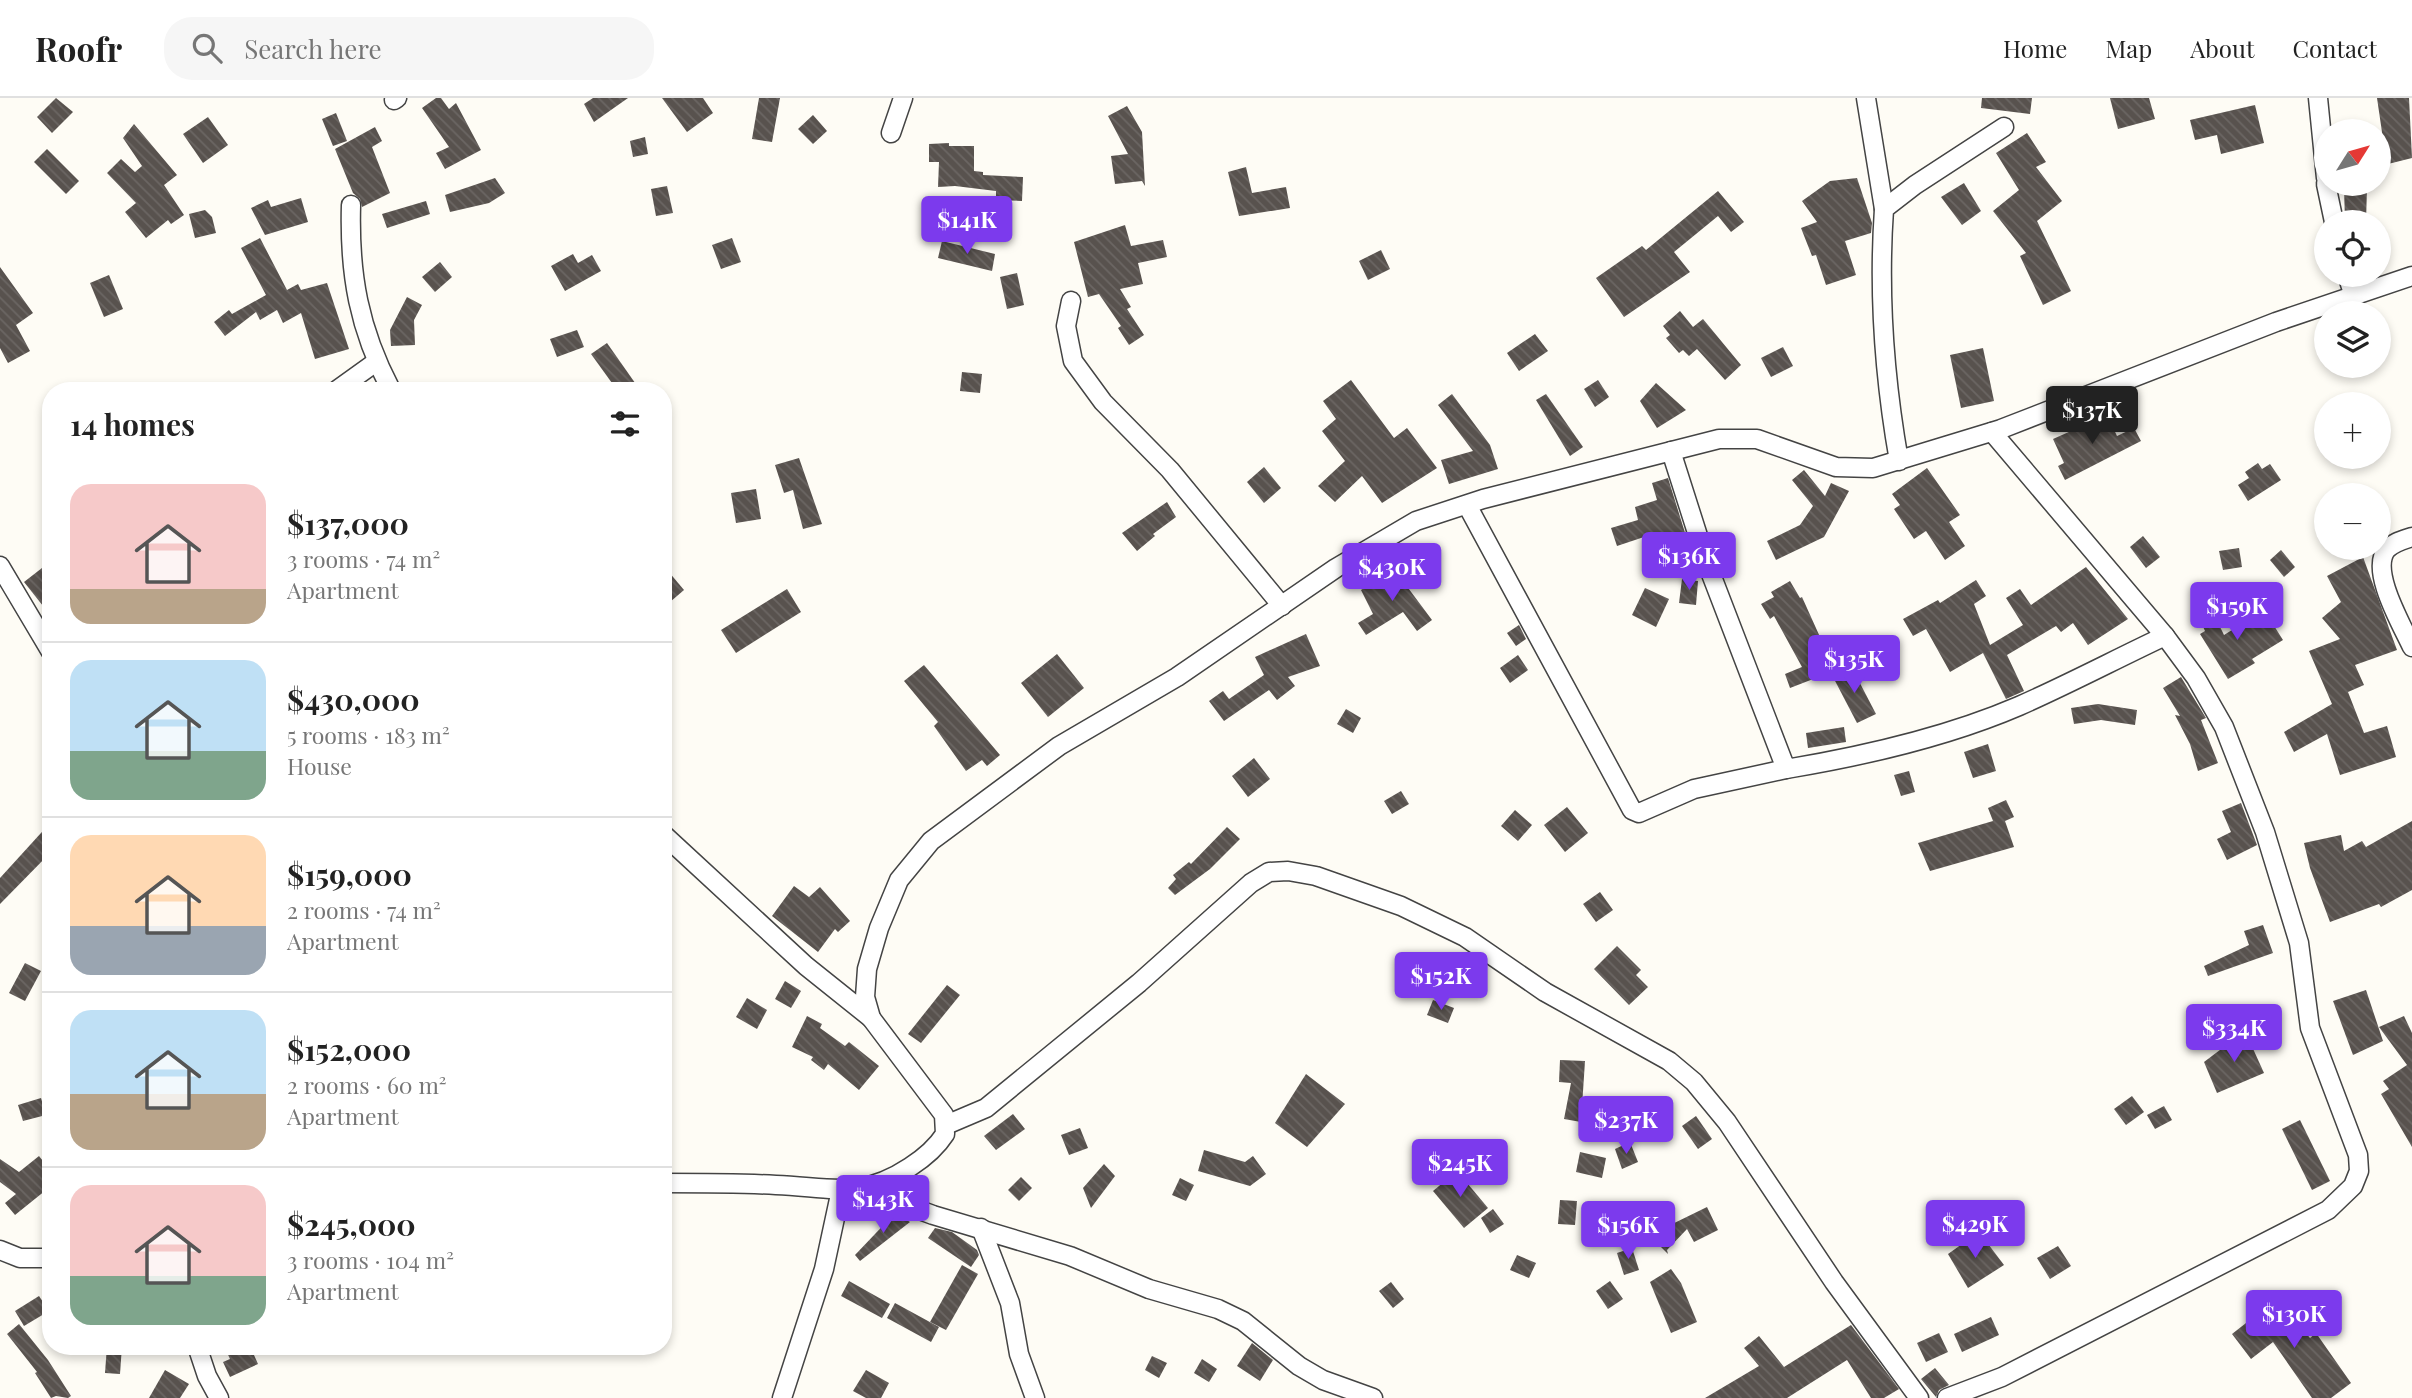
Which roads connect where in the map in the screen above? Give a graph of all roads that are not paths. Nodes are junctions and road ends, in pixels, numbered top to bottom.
1 (904, 98) edge
2 (1866, 98) edge
3 (2318, 98) edge
4 (2320, 119) edge
5 (2004, 127) dead end
6 (891, 133) dead end
7 (351, 205) dead end
8 (1884, 209) junction
9 (2412, 276) edge
10 (2351, 287) edge
11 (2354, 296) junction
12 (1071, 301) dead end
13 (376, 362) junction
14 (348, 382) edge
15 (387, 382) edge
16 (1992, 432) junction
17 (1671, 451) junction
18 (1899, 461) junction
19 (1467, 505) junction
20 (2412, 537) edge
21 (0, 566) edge
22 (1282, 606) junction
23 (2165, 636) junction
24 (42, 637) edge
25 (2412, 647) edge
26 (1786, 769) junction
27 (672, 842) edge
28 (871, 1018) junction
29 (946, 1125) junction
30 (672, 1183) edge
31 (863, 1189) junction
32 (841, 1190) junction
33 (981, 1228) junction
34 (0, 1250) edge
35 (42, 1258) edge
36 (200, 1355) edge
37 (219, 1398) edge
38 (782, 1398) edge
39 (1035, 1398) edge
40 (1373, 1398) edge
41 (1919, 1398) edge
42 (1947, 1398) edge

1 - 6 street
2 - 8 street
3 - 4 street
5 - 8 street
7 - 13 street
8 - 18 street
9 - 11 street
10 - 11 street
11 - 16 street
12 - 22 street
13 - 14 street
13 - 15 street
16 - 18 street
16 - 23 street
17 - 18 street
17 - 19 street
17 - 26 street
19 - 22 street
19 - 26 street
20 - 25 street
21 - 24 street
22 - 28 street
23 - 26 street
23 - 42 street
27 - 28 street
28 - 29 street
29 - 31 street
29 - 41 street
30 - 32 street
31 - 32 street
31 - 33 street
32 - 38 street
33 - 39 street
33 - 40 street
34 - 35 street
36 - 37 street

